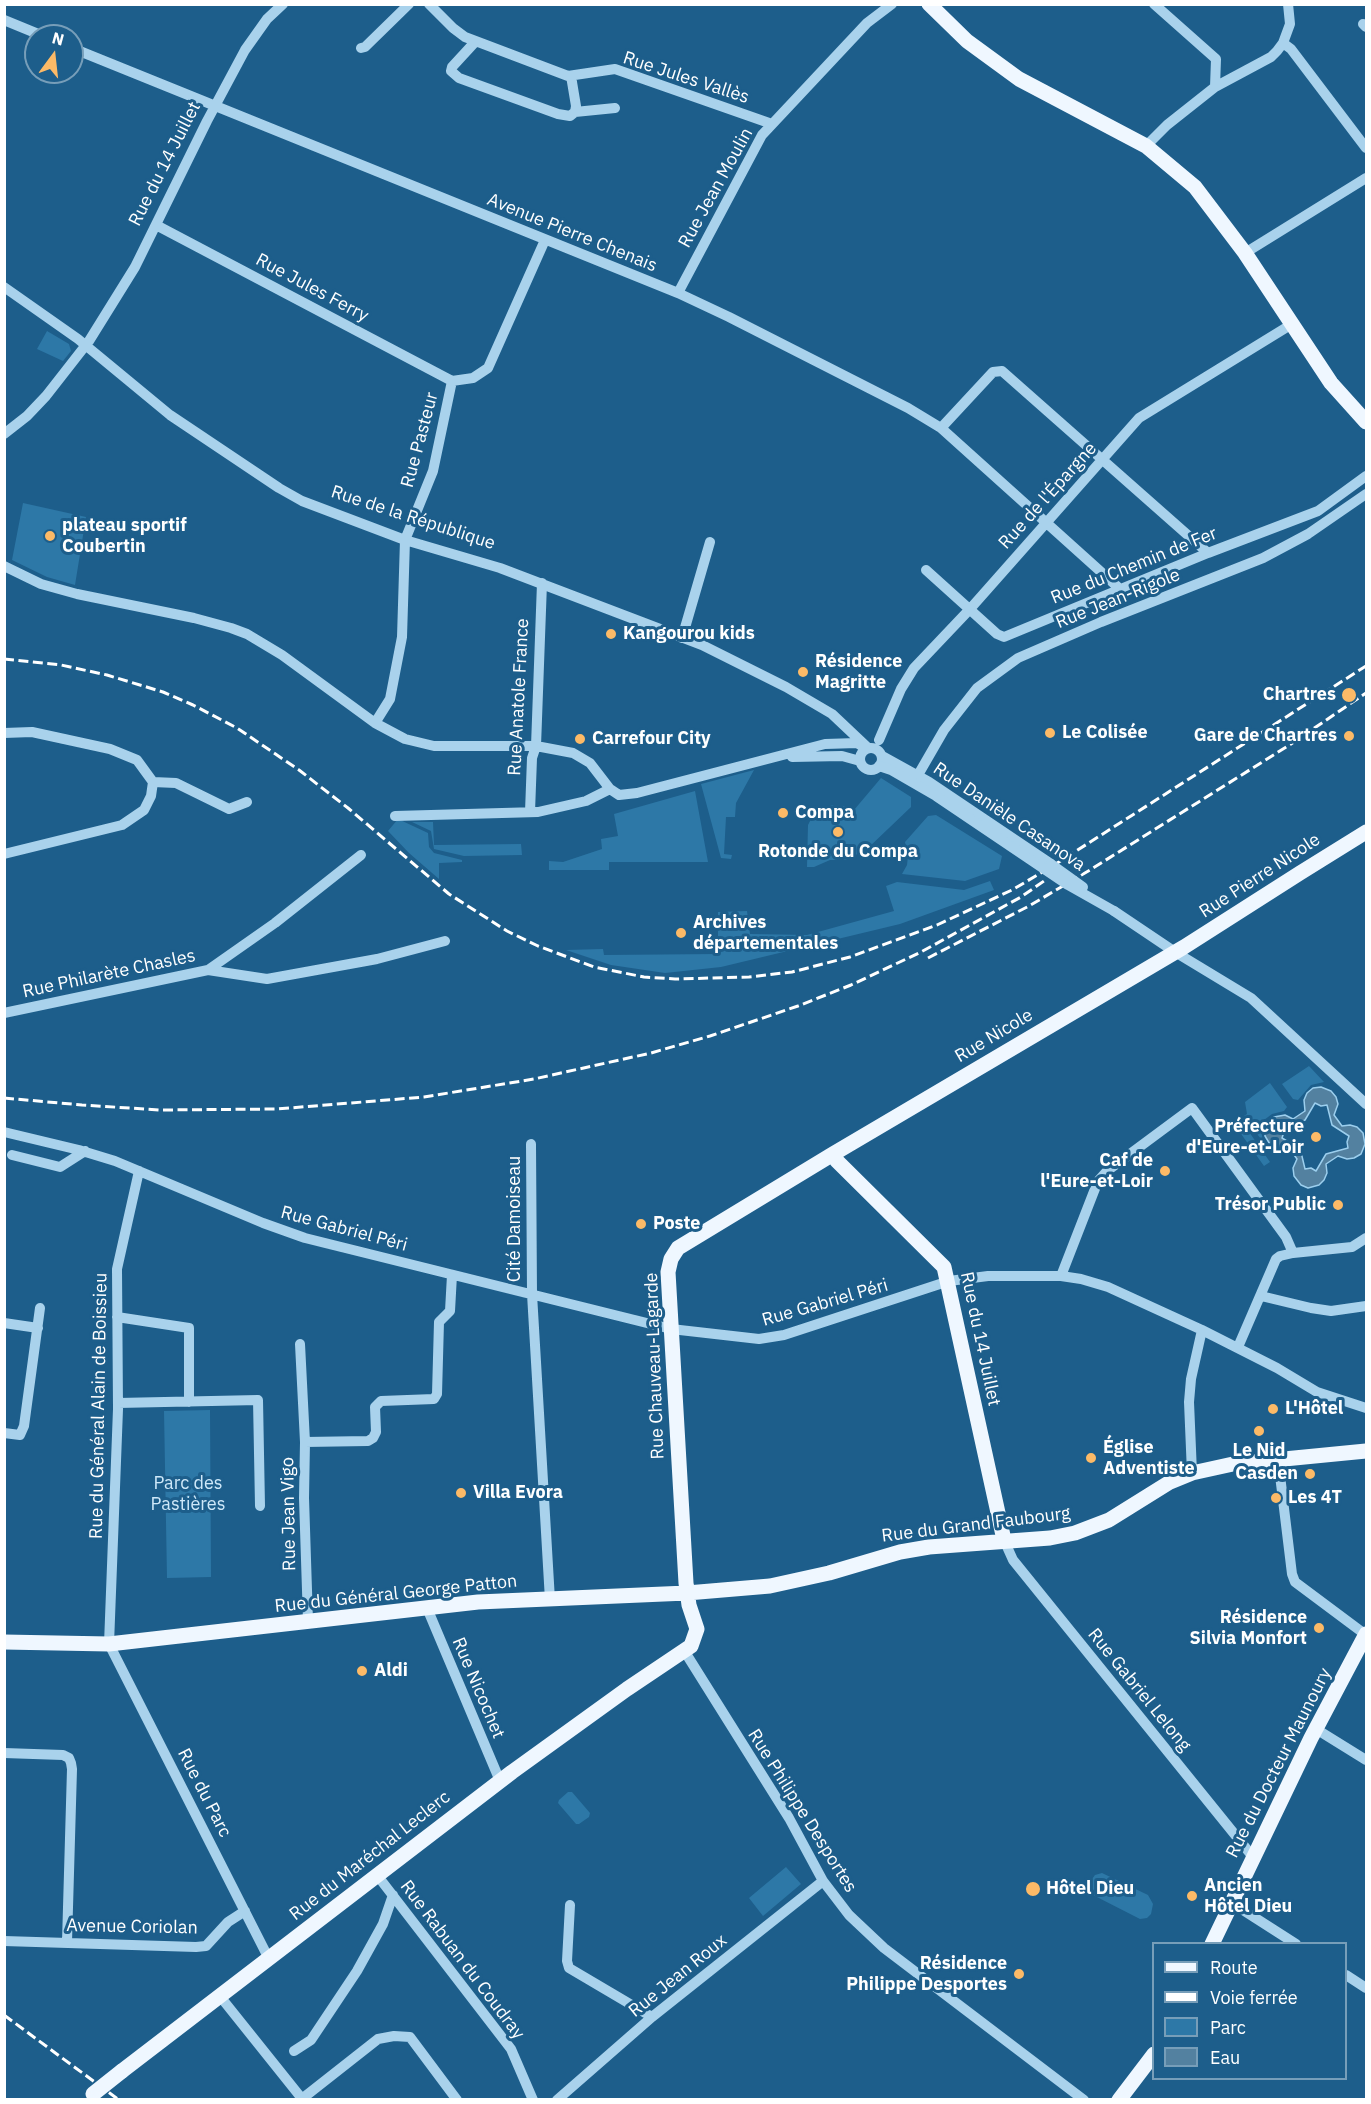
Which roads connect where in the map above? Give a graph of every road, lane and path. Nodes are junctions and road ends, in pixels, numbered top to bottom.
1 (283, 4) edge
2 (409, 4) edge
3 (429, 4) edge
4 (892, 4) edge
5 (929, 4) edge
6 (1155, 4) edge
7 (1288, 4) edge
8 (4, 20) edge
9 (24, 28) edge
10 (475, 42) junction
11 (1283, 43) junction
12 (361, 48) dead end
13 (84, 53) edge
14 (571, 76) junction
15 (1215, 87) junction
16 (216, 106) junction
17 (615, 108) dead end
18 (575, 112) junction
19 (772, 124) junction
20 (1146, 146) junction
21 (1366, 148) edge
22 (1366, 178) edge
23 (156, 225) junction
24 (545, 240) junction
25 (1245, 253) junction
26 (4, 287) edge
27 (678, 293) junction
28 (1292, 324) junction
29 (85, 345) junction
30 (452, 381) junction
31 (1366, 422) edge
32 (941, 428) junction
33 (4, 434) edge
34 (1102, 459) junction
35 (1366, 476) edge
36 (1366, 494) edge
37 (1047, 522) junction
38 (405, 540) junction
39 (710, 542) dead end
40 (1208, 553) junction
41 (4, 566) edge
42 (926, 570) dead end
43 (542, 583) junction
44 (1120, 589) junction
45 (970, 609) junction
46 (682, 638) junction
47 (375, 723) junction
48 (4, 733) edge
49 (536, 746) junction
50 (875, 751) junction
51 (776, 757) junction
52 (860, 761) junction
53 (918, 775) junction
54 (153, 782) junction
55 (610, 789) junction
56 (247, 802) dead end
57 (530, 812) junction
58 (395, 816) dead end
59 (1366, 832) edge
60 (4, 854) edge
61 (361, 855) dead end
62 (1114, 910) junction
63 (445, 942) dead end
64 (1175, 952) junction
65 (208, 970) junction
66 (4, 1012) edge
67 (1364, 1098) edge
68 (4, 1132) edge
69 (531, 1144) dead end
70 (85, 1151) junction
71 (833, 1154) junction
72 (12, 1155) dead end
73 (139, 1171) junction
74 (1366, 1238) edge
75 (1293, 1253) junction
76 (452, 1275) junction
77 (1061, 1276) junction
78 (949, 1281) junction
79 (532, 1294) junction
80 (1261, 1296) junction
81 (1366, 1306) edge
82 (40, 1308) dead end
83 (117, 1317) junction
84 (4, 1323) edge
85 (38, 1328) junction
86 (672, 1329) junction
87 (1202, 1330) junction
88 (300, 1344) dead end
89 (1238, 1347) junction
90 (189, 1402) junction
91 (118, 1403) junction
92 (1366, 1408) edge
93 (4, 1433) edge
94 (305, 1442) junction
95 (1366, 1452) edge
96 (1278, 1459) junction
97 (1192, 1473) junction
98 (260, 1506) dead end
99 (1004, 1540) junction
100 (709, 1592) junction
101 (687, 1593) junction
102 (550, 1600) junction
103 (427, 1608) junction
104 (308, 1621) junction
105 (695, 1621) junction
106 (1366, 1635) edge
107 (4, 1642) edge
108 (109, 1644) junction
109 (685, 1652) junction
110 (1316, 1729) junction
111 (4, 1753) edge
112 (1366, 1760) edge
113 (500, 1781) junction
114 (1253, 1857) junction
115 (377, 1875) junction
116 (823, 1881) junction
117 (393, 1895) junction
118 (1232, 1903) junction
119 (570, 1905) dead end
120 (245, 1911) junction
121 (4, 1941) edge
122 (67, 1942) junction
123 (1213, 1942) edge
124 (1293, 1942) edge
125 (269, 1959) junction
126 (1347, 1975) edge
127 (1366, 1988) edge
128 (219, 1995) junction
129 (652, 2017) junction
130 (294, 2051) dead end
131 (1152, 2057) edge
132 (89, 2097) edge
133 (303, 2099) edge
134 (457, 2100) edge
135 (533, 2100) edge
136 (557, 2100) edge
137 (1084, 2100) edge
138 (1119, 2100) edge

1 - 16 street, Rue du 14 Juillet
2 - 12 street
3 - 10 street, Rue Jules Vallès
4 - 19 street, Rue Jean Moulin
5 - 20 main road
6 - 15 street
7 - 11 street
8 - 9 street
10 - 14 street, Rue Jules Vallès
10 - 18 street
11 - 15 street
11 - 21 street
13 - 16 street, Avenue Pierre Chenais
14 - 18 street
14 - 19 street, Rue Jules Vallès
15 - 20 street
16 - 23 street, Rue du 14 Juillet
16 - 24 street, Avenue Pierre Chenais
17 - 18 street
19 - 27 street, Rue Jean Moulin
20 - 25 main road
22 - 25 street
23 - 29 street, Rue du 14 Juillet
23 - 30 street, Rue Jules Ferry
24 - 27 street, Avenue Pierre Chenais
24 - 30 street, Rue Pasteur
25 - 28 main road
26 - 29 street, Rue de la République
27 - 32 street, Avenue Pierre Chenais
28 - 31 main road
28 - 34 street, Rue de l'Épargne
29 - 33 street, Rue du 14 Juillet
29 - 38 street, Rue de la République
30 - 38 street, Rue Pasteur
32 - 34 street
32 - 37 street, Avenue Pierre Chenais
34 - 37 street, Rue de l'Épargne
34 - 40 street
35 - 40 street, Rue du Chemin de Fer
36 - 53 street, Rue Jean-Rigole
37 - 44 street, Avenue Pierre Chenais
37 - 45 street, Rue de l'Épargne
38 - 43 street, Rue de la République
38 - 47 street
39 - 46 street
40 - 44 street, Rue du Chemin de Fer
41 - 47 street
42 - 45 street, Rue du Chemin de Fer
43 - 46 street, Rue de la République
43 - 49 street, Rue Anatole France
44 - 45 street, Rue du Chemin de Fer
45 - 50 street, Rue de l'Épargne
46 - 50 street, Rue de la République
47 - 49 street
48 - 54 street
49 - 55 street
49 - 57 street, Rue Anatole France
50 - 51 street
50 - 52 street, Rue de l'Épargne
50 - 52 street
50 - 53 street, Rue Danièle Casanova
50 - 62 street, Rue Danièle Casanova, bridge
51 - 52 street
51 - 55 street
53 - 62 street, Rue Danièle Casanova, bridge
54 - 56 street
54 - 60 street
55 - 57 street
57 - 58 street
59 - 64 main road, Rue Pierre Nicole
61 - 65 street, Rue Philarète Chasles
62 - 64 street, Rue Danièle Casanova
63 - 65 street
64 - 67 street, Rue Danièle Casanova
64 - 71 main road, Rue Nicole
65 - 66 street, Rue Philarète Chasles
68 - 70 street, Rue Gabriel Péri
69 - 79 street, Cité Damoiseau
70 - 72 street
70 - 73 street, Rue Gabriel Péri
71 - 78 main road, Rue du 14 Juillet
71 - 86 main road, Rue Chauveau-Lagarde
73 - 76 street, Rue Gabriel Péri
73 - 83 street, Rue du Général Alain de Boissieu
74 - 75 street
75 - 77 street
75 - 80 street
76 - 79 street, Rue Gabriel Péri
76 - 94 street, Rue Jean Vigo
77 - 78 street, Rue Gabriel Péri
77 - 87 street, Rue Gabriel Péri
78 - 86 street, Rue Gabriel Péri
78 - 99 main road, Rue du 14 Juillet
79 - 86 street, Rue Gabriel Péri
79 - 102 street, Cité Damoiseau
80 - 81 street
80 - 89 street
82 - 85 street
83 - 90 street
83 - 91 street, Rue du Général Alain de Boissieu
84 - 85 street
85 - 93 street
86 - 101 main road, Rue Chauveau-Lagarde
87 - 89 street, Rue Gabriel Péri
87 - 97 street
88 - 94 street, Rue Jean Vigo
89 - 92 street, Rue Gabriel Péri
90 - 91 street
90 - 98 street
91 - 108 street, Rue du Général Alain de Boissieu
94 - 104 street, Rue Jean Vigo
95 - 96 main road, Rue du Grand Faubourg
96 - 97 main road, Rue du Grand Faubourg
96 - 106 street
97 - 99 main road, Rue du Grand Faubourg
99 - 100 main road, Rue du Grand Faubourg
99 - 114 street, Rue Gabriel Lelong
100 - 101 main road, Rue du Grand Faubourg
100 - 105 main road
101 - 102 main road, Rue du Général George Patton
101 - 105 main road, Rue Chauveau-Lagarde
102 - 103 main road, Rue du Général George Patton
103 - 104 main road, Rue du Général George Patton
103 - 113 street, Rue Nicochet
104 - 108 main road, Rue du Général George Patton
105 - 109 main road
106 - 110 main road, Rue du Docteur Maunoury
107 - 108 main road
108 - 120 street, Rue du Parc
109 - 113 main road, Rue du Maréchal Leclerc
109 - 116 street, Rue Philippe Desportes
110 - 112 street
110 - 114 main road, Rue du Docteur Maunoury
111 - 122 street
113 - 115 main road, Rue du Maréchal Leclerc
114 - 118 main road, Rue du Docteur Maunoury
115 - 117 street, Rue Rabuan du Coudray
115 - 125 main road, Rue du Maréchal Leclerc
116 - 129 street, Rue Jean Roux
116 - 137 street, Rue Philippe Desportes
117 - 130 street
117 - 135 street, Rue Rabuan du Coudray
118 - 123 main road, Rue du Docteur Maunoury
118 - 124 street
119 - 129 street
120 - 122 street, Avenue Coriolan
120 - 125 street, Rue du Parc
121 - 122 street, Avenue Coriolan
125 - 128 main road, Rue du Maréchal Leclerc
126 - 127 street
128 - 132 main road, Rue du Maréchal Leclerc, bridge
128 - 133 street
129 - 136 street, Rue Jean Roux
131 - 138 main road
133 - 134 street

